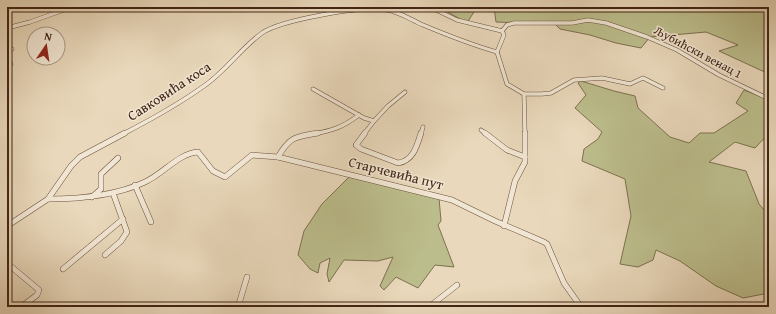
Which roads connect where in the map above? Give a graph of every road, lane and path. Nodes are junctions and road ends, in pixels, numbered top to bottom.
1 (72, 7) edge
2 (430, 7) edge
3 (7, 28) edge
4 (502, 31) junction
5 (12, 49) dead end
6 (7, 52) edge
7 (497, 52) junction
8 (662, 88) dead end
9 (313, 89) dead end
10 (405, 92) dead end
11 (524, 94) junction
12 (769, 100) edge
13 (359, 115) junction
14 (374, 121) junction
15 (423, 127) dead end
16 (481, 130) dead end
17 (278, 157) junction
18 (525, 157) junction
19 (118, 158) dead end
20 (135, 185) junction
21 (113, 193) junction
22 (91, 198) junction
23 (48, 199) junction
24 (123, 219) junction
25 (151, 222) dead end
26 (7, 226) edge
27 (504, 226) junction
28 (106, 255) dead end
29 (8, 264) edge
30 (63, 269) dead end
31 (247, 277) dead end
32 (458, 285) dead end
33 (21, 307) edge
34 (238, 307) edge
35 (429, 307) edge
36 (581, 307) edge

1 - 3 street
2 - 4 street
4 - 7 street
4 - 12 street, Љубићски венац 1
5 - 6 street
7 - 11 street
7 - 23 street, Савковића коса
8 - 11 street
9 - 13 street
10 - 14 street, Старчевића пут
11 - 18 street
13 - 14 street
13 - 17 street
14 - 15 street, Старчевића пут
16 - 18 street
17 - 20 street, Старчевића пут
17 - 27 street, Старчевића пут
18 - 27 street
19 - 22 street
20 - 21 street, Старчевића пут
20 - 25 street
21 - 22 street, Старчевића пут
21 - 24 street
22 - 23 street, Старчевића пут
23 - 26 street, Савковића коса
24 - 28 street
24 - 30 street
27 - 36 street, Старчевића пут
29 - 33 street
31 - 34 street
32 - 35 street

